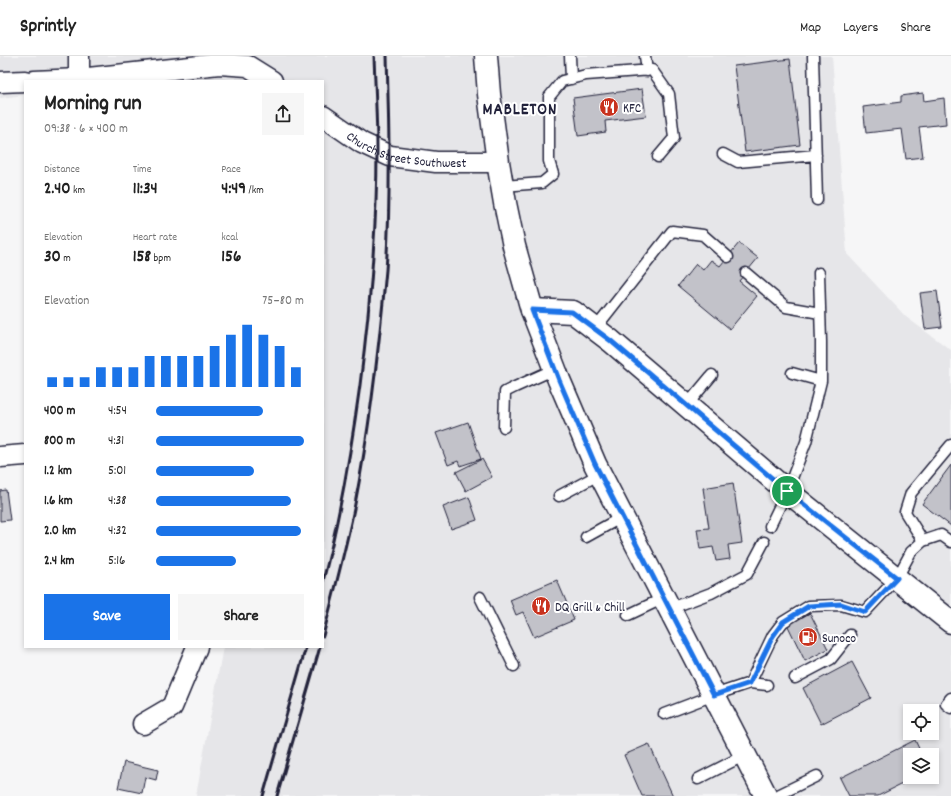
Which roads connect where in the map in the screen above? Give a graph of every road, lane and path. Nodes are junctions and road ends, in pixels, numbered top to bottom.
1 (79, 56) edge
2 (486, 56) edge
3 (570, 56) edge
4 (645, 56) edge
5 (813, 56) edge
6 (248, 68) edge
7 (647, 71) junction
8 (79, 79) junction
9 (571, 79) junction
10 (56, 80) edge
11 (270, 80) edge
12 (24, 81) edge
13 (0, 82) edge
14 (324, 117) edge
15 (723, 154) dead end
16 (816, 155) junction
17 (658, 157) dead end
18 (498, 162) junction
19 (502, 186) junction
20 (817, 200) dead end
21 (728, 257) dead end
22 (746, 273) dead end
23 (819, 273) dead end
24 (532, 310) junction
25 (820, 313) junction
26 (603, 335) junction
27 (555, 369) junction
28 (792, 374) dead end
29 (712, 375) dead end
30 (821, 381) junction
31 (687, 405) junction
32 (504, 427) dead end
33 (951, 445) edge
34 (24, 455) edge
35 (0, 457) edge
36 (600, 474) junction
37 (787, 491) junction
38 (559, 496) dead end
39 (622, 517) junction
40 (770, 526) dead end
41 (586, 537) dead end
42 (923, 541) junction
43 (764, 542) dead end
44 (951, 542) edge
45 (897, 578) junction
46 (480, 597) dead end
47 (667, 604) junction
48 (628, 615) dead end
49 (951, 622) edge
50 (850, 635) dead end
51 (197, 648) edge
52 (514, 666) dead end
53 (795, 678) dead end
54 (750, 683) junction
55 (767, 685) dead end
56 (714, 695) junction
57 (951, 698) edge
58 (951, 708) edge
59 (664, 714) dead end
60 (143, 724) dead end
61 (745, 755) junction
62 (817, 776) dead end
63 (698, 779) dead end
64 (766, 796) edge
65 (776, 796) edge

1 - 8 street
2 - 18 main road
3 - 9 lane
4 - 7 lane
5 - 16 lane
6 - 8 street
6 - 11 street
7 - 9 lane
7 - 17 lane
8 - 10 street
9 - 19 lane
12 - 13 street
14 - 18 street, Church Street Southwest
15 - 16 lane
16 - 20 lane
18 - 19 main road
19 - 24 main road
21 - 26 lane
22 - 25 lane
23 - 25 lane
24 - 26 main road
24 - 27 main road
25 - 30 lane
26 - 31 main road
27 - 32 lane
27 - 36 main road
28 - 30 lane
29 - 31 lane
30 - 37 lane
31 - 37 main road
33 - 42 lane
34 - 35 street
36 - 38 lane
36 - 39 main road
37 - 40 lane
37 - 45 main road
39 - 41 lane
39 - 47 main road
42 - 44 lane
42 - 45 lane
43 - 47 lane
45 - 49 main road
45 - 54 lane
46 - 52 lane
47 - 48 lane
47 - 56 main road
50 - 53 lane
51 - 60 street
54 - 55 lane
54 - 56 lane
56 - 59 lane
56 - 61 main road
57 - 58 lane
61 - 63 lane
61 - 64 main road
62 - 65 lane

